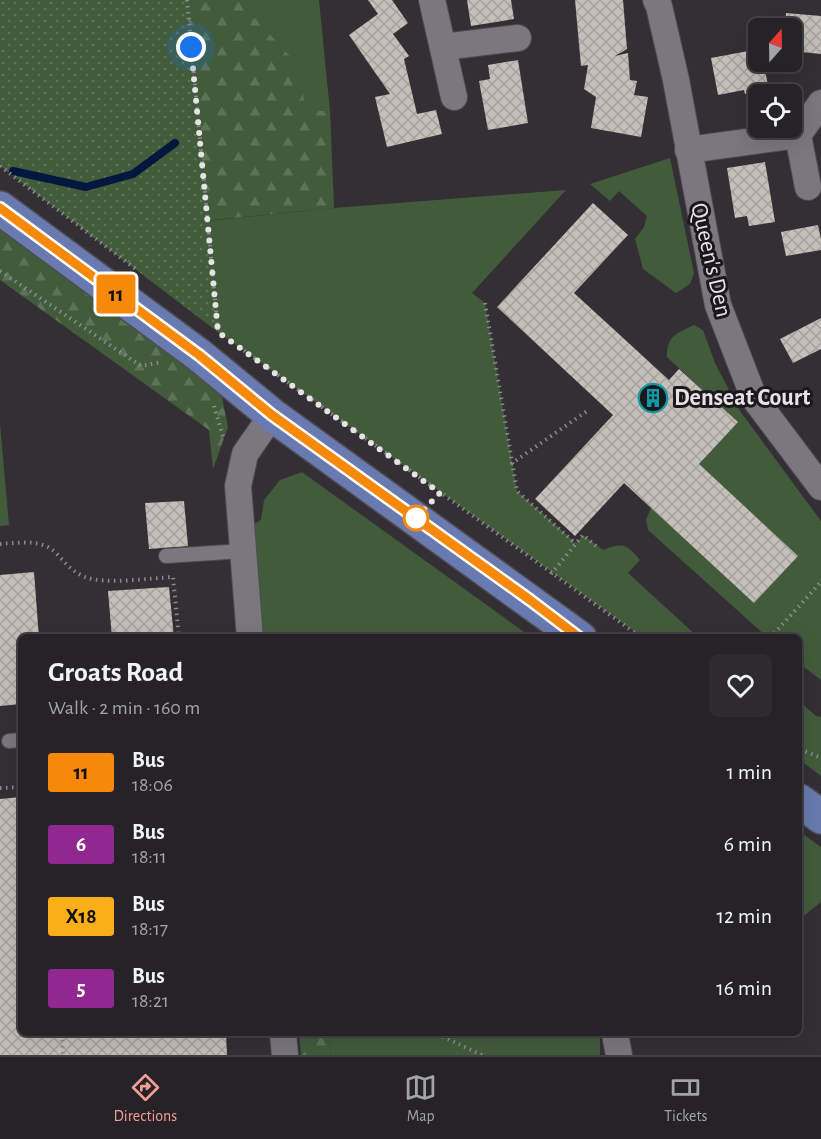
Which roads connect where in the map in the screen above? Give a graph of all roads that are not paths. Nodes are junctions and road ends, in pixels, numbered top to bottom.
1 (432, 0) edge
2 (656, 0) edge
3 (518, 38) dead end
4 (443, 47) junction
5 (454, 97) dead end
6 (821, 103) edge
7 (802, 129) edge
8 (776, 138) edge
9 (799, 138) edge
10 (688, 150) junction
11 (808, 187) dead end
12 (0, 208) edge
13 (272, 415) junction
14 (821, 487) edge
15 (243, 551) junction
16 (166, 556) dead end
17 (250, 634) edge
18 (575, 634) edge
19 (802, 803) edge
20 (821, 817) edge
21 (284, 1036) edge
22 (615, 1036) edge
23 (285, 1055) edge
24 (619, 1055) edge

1 - 4 street
2 - 10 street, Queen's Den
3 - 4 street
4 - 5 street
6 - 7 street
8 - 10 street
9 - 11 street
10 - 14 street, Queen's Den
12 - 13 main road
13 - 15 street
13 - 18 main road
15 - 16 lane
15 - 17 street
19 - 20 main road
21 - 23 street
22 - 24 street

